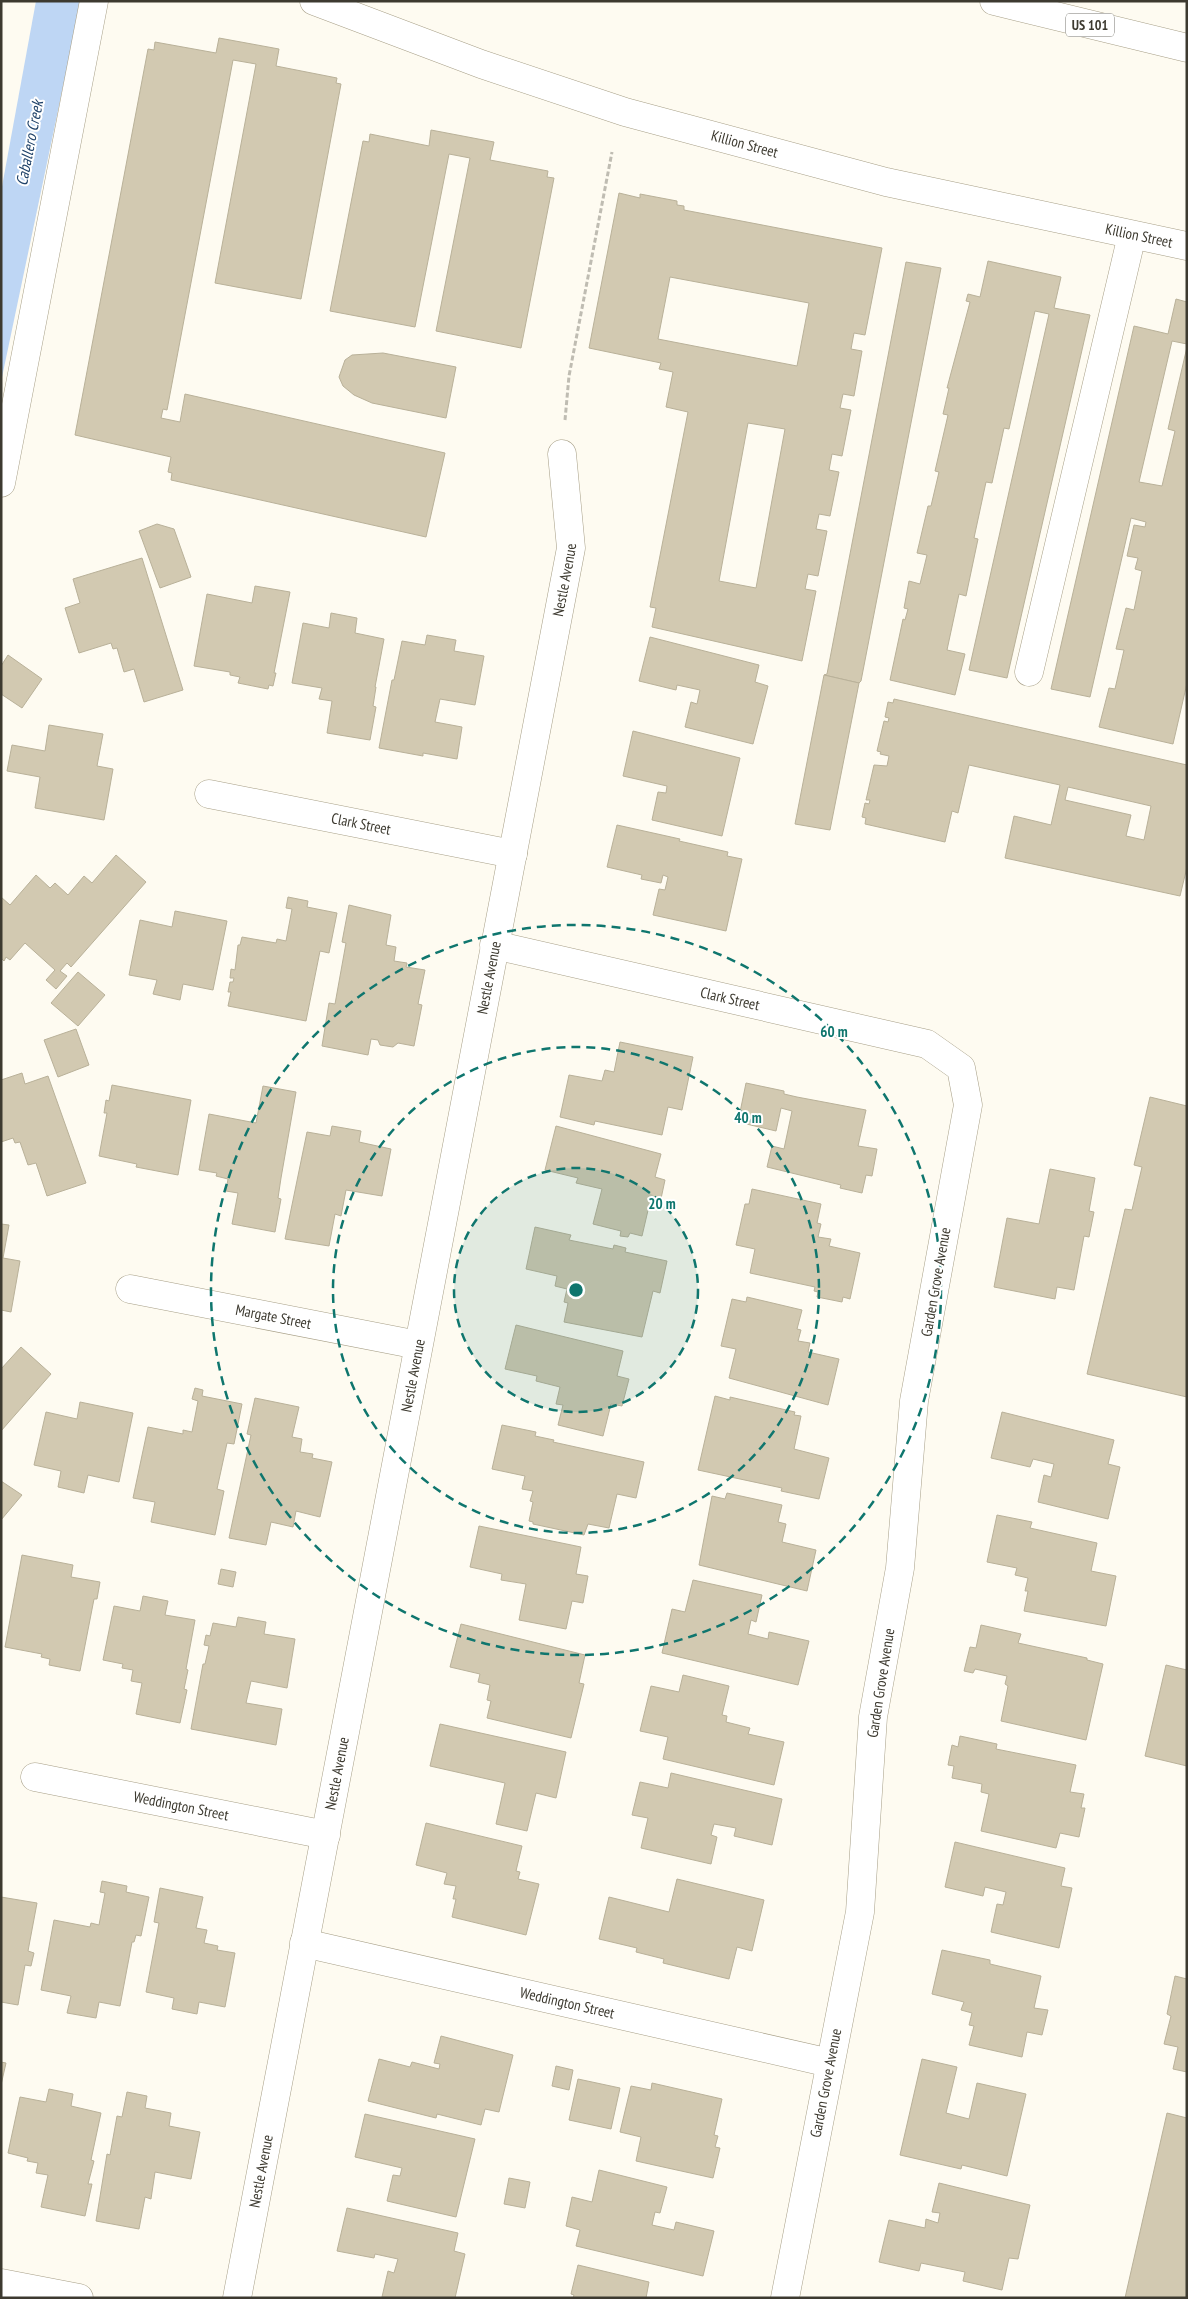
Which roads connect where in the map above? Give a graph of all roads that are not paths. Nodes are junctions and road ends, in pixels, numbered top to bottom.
1 (94, 1) edge
2 (314, 1) edge
3 (994, 1) edge
4 (1187, 48) edge
5 (1132, 235) junction
6 (1187, 246) edge
7 (562, 454) road end
8 (1, 483) edge
9 (1029, 672) dead end
10 (209, 794) dead end
11 (513, 854) junction
12 (494, 944) junction
13 (961, 1068) joint
14 (130, 1289) dead end
15 (418, 1345) junction
16 (35, 1778) dead end
17 (326, 1835) junction
18 (304, 1943) junction
19 (830, 2063) junction
20 (1, 2283) edge
21 (79, 2298) edge
22 (238, 2298) edge
23 (785, 2298) edge

1 - 8 main road
2 - 5 main road, Killion Street
3 - 4 main road, US 101
5 - 6 main road, Killion Street
5 - 9 main road
7 - 11 main road, Nestle Avenue
10 - 11 main road, Clark Street
11 - 12 main road, Nestle Avenue
12 - 13 main road, Clark Street
12 - 15 main road, Nestle Avenue
13 - 19 main road, Garden Grove Avenue
14 - 15 main road, Margate Street
15 - 17 main road, Nestle Avenue
16 - 17 main road, Weddington Street
17 - 18 main road, Nestle Avenue
18 - 19 main road, Weddington Street
18 - 22 main road, Nestle Avenue
19 - 23 main road, Garden Grove Avenue
20 - 21 main road

